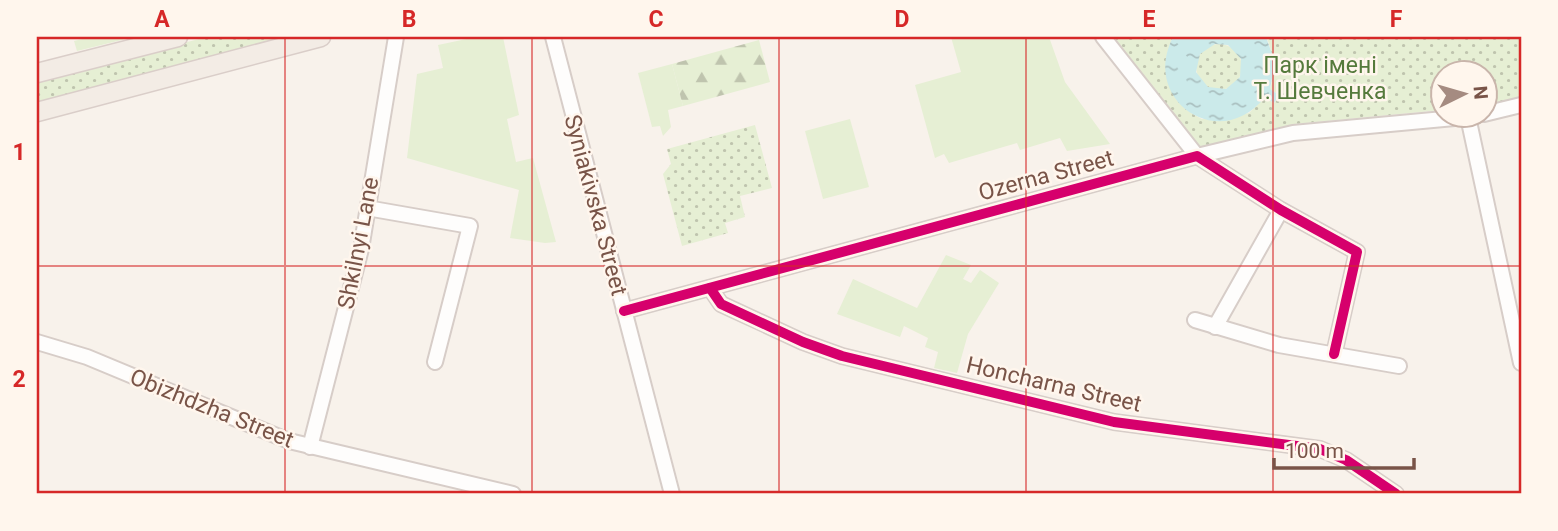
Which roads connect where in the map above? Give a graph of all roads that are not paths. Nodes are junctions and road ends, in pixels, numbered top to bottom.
1 (178, 37) edge
2 (321, 37) edge
3 (396, 37) edge
4 (553, 37) edge
5 (1103, 37) edge
6 (37, 73) edge
7 (1521, 105) edge
8 (1498, 111) edge
9 (37, 112) edge
10 (1428, 120) edge
11 (1475, 130) edge
12 (1196, 156) junction
13 (368, 208) junction
14 (1281, 210) junction
15 (710, 288) junction
16 (624, 311) junction
17 (1195, 320) dead end
18 (1215, 327) junction
19 (37, 342) edge
20 (1334, 354) junction
21 (435, 362) dead end
22 (1521, 363) edge
23 (1399, 366) dead end
24 (310, 447) junction
25 (480, 490) edge
26 (513, 494) edge
27 (672, 494) edge
28 (1396, 494) edge

1 - 6 main road
2 - 9 main road
3 - 13 street, Shkilnyi Lane
4 - 16 street, Syniakivska Street
5 - 12 street
7 - 8 street
10 - 12 street, Ozerna Street
11 - 22 street
12 - 14 street
12 - 15 street, Ozerna Street
13 - 21 street
13 - 24 street, Shkilnyi Lane
14 - 18 street
14 - 20 street
15 - 16 street, Ozerna Street
15 - 28 street, Honcharna Street
16 - 27 street, Syniakivska Street
17 - 18 street
18 - 20 street
19 - 24 street, Obizhdzha Street
20 - 23 street
24 - 25 street, Obizhdzha Street
25 - 26 street, Obizhdzha Street

